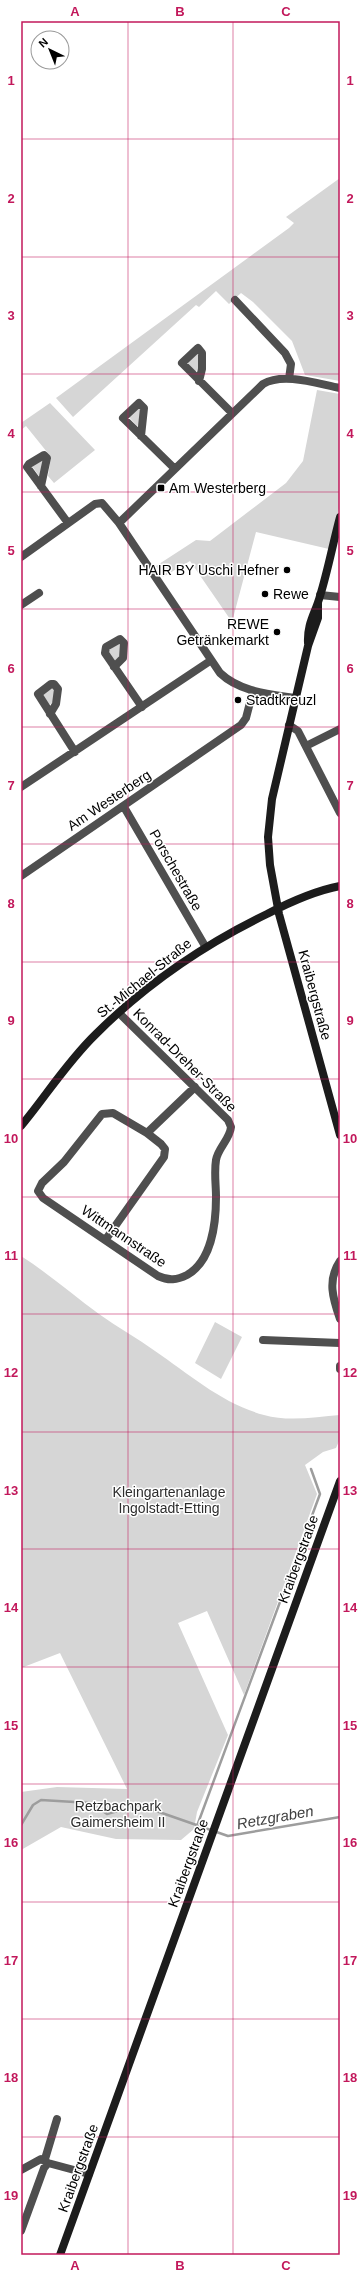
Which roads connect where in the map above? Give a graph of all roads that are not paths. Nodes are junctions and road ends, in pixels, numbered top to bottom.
1 (235, 300) dead end
2 (289, 380) junction
3 (199, 381) dead end
4 (340, 388) edge
5 (232, 413) junction
6 (141, 436) dead end
7 (175, 469) junction
8 (41, 486) dead end
9 (340, 517) edge
10 (68, 523) junction
11 (119, 523) junction
12 (21, 557) edge
13 (39, 593) dead end
14 (320, 595) junction
15 (340, 597) edge
16 (21, 605) edge
17 (210, 661) junction
18 (114, 667) dead end
19 (253, 691) junction
20 (295, 698) junction
21 (142, 707) junction
22 (50, 714) dead end
23 (289, 725) junction
24 (340, 729) edge
25 (306, 746) junction
26 (75, 752) junction
27 (21, 787) edge
28 (336, 798) edge
29 (124, 807) junction
30 (340, 813) edge
31 (21, 876) edge
32 (340, 886) edge
33 (278, 909) junction
34 (205, 946) junction
35 (119, 1013) junction
36 (195, 1088) junction
37 (21, 1126) edge
38 (231, 1127) joint
39 (147, 1133) junction
40 (340, 1135) edge
41 (106, 1239) junction
42 (340, 1261) edge
43 (340, 1319) edge
44 (263, 1340) dead end
45 (340, 1343) edge
46 (340, 1366) edge
47 (340, 1369) edge
48 (340, 1481) edge
49 (57, 2120) dead end
50 (46, 2161) junction
51 (21, 2170) edge
52 (89, 2174) junction
53 (21, 2231) edge
54 (60, 2255) edge

1 - 2 street
2 - 4 street
2 - 5 street
3 - 5 street
5 - 7 street
6 - 7 street
7 - 11 street
8 - 10 street
9 - 14 street, Kraibergstraße
10 - 11 street
10 - 12 street
11 - 17 street
13 - 16 street
14 - 15 street
14 - 20 street, Kraibergstraße
17 - 19 street
17 - 21 street
18 - 21 street
19 - 20 street
19 - 29 street, Am Westerberg
20 - 23 street, Kraibergstraße
21 - 26 street
22 - 26 street
23 - 25 street
23 - 33 street, Kraibergstraße
24 - 25 street
25 - 28 street
26 - 27 street
28 - 30 street
29 - 31 street, Am Westerberg
29 - 34 street, Porschestraße
32 - 33 street, St.-Michael-Straße
33 - 34 street, St.-Michael-Straße
33 - 40 street, Kraibergstraße
34 - 35 street, St.-Michael-Straße
35 - 36 street, Konrad-Dreher-Straße
35 - 37 street, St.-Michael-Straße
36 - 38 street, Konrad-Dreher-Straße
36 - 39 street
38 - 41 street, Wittmannstraße
39 - 41 street
39 - 41 street, Wittmannstraße
42 - 43 street
44 - 45 street
46 - 47 street
48 - 52 street, Kraibergstraße
49 - 50 street
50 - 51 street
50 - 52 street
50 - 53 street
52 - 54 street, Kraibergstraße

